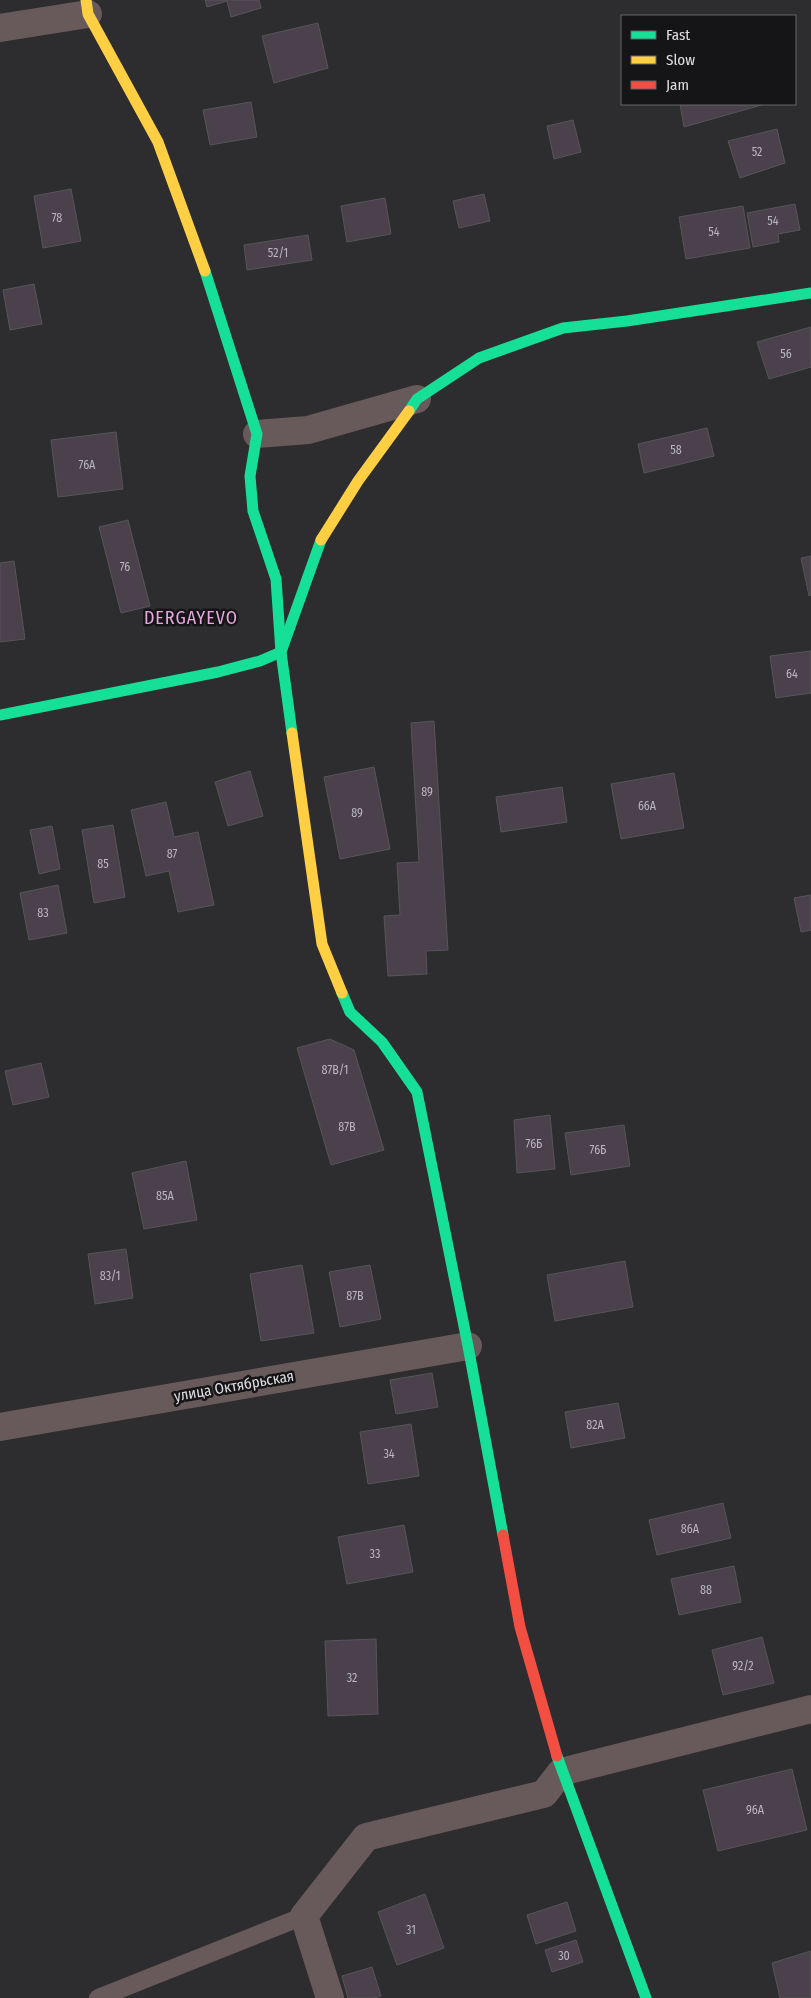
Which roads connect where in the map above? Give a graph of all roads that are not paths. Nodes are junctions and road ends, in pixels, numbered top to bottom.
1 (87, 7) edge
2 (0, 28) edge
3 (811, 293) edge
4 (417, 399) junction
5 (257, 434) junction
6 (281, 652) junction
7 (0, 715) edge
8 (468, 1346) junction
9 (0, 1427) edge
10 (811, 1709) edge
11 (561, 1772) junction
12 (304, 1916) junction
13 (98, 1998) edge
14 (330, 1998) edge
15 (646, 1998) edge

1 - 2 street
1 - 5 street
3 - 4 street
4 - 5 street
4 - 6 street
5 - 6 street
6 - 7 street
6 - 8 street
8 - 9 street, улица Октябрьская
8 - 11 street
10 - 11 street
11 - 12 street
11 - 15 street
12 - 13 lane
12 - 14 street

